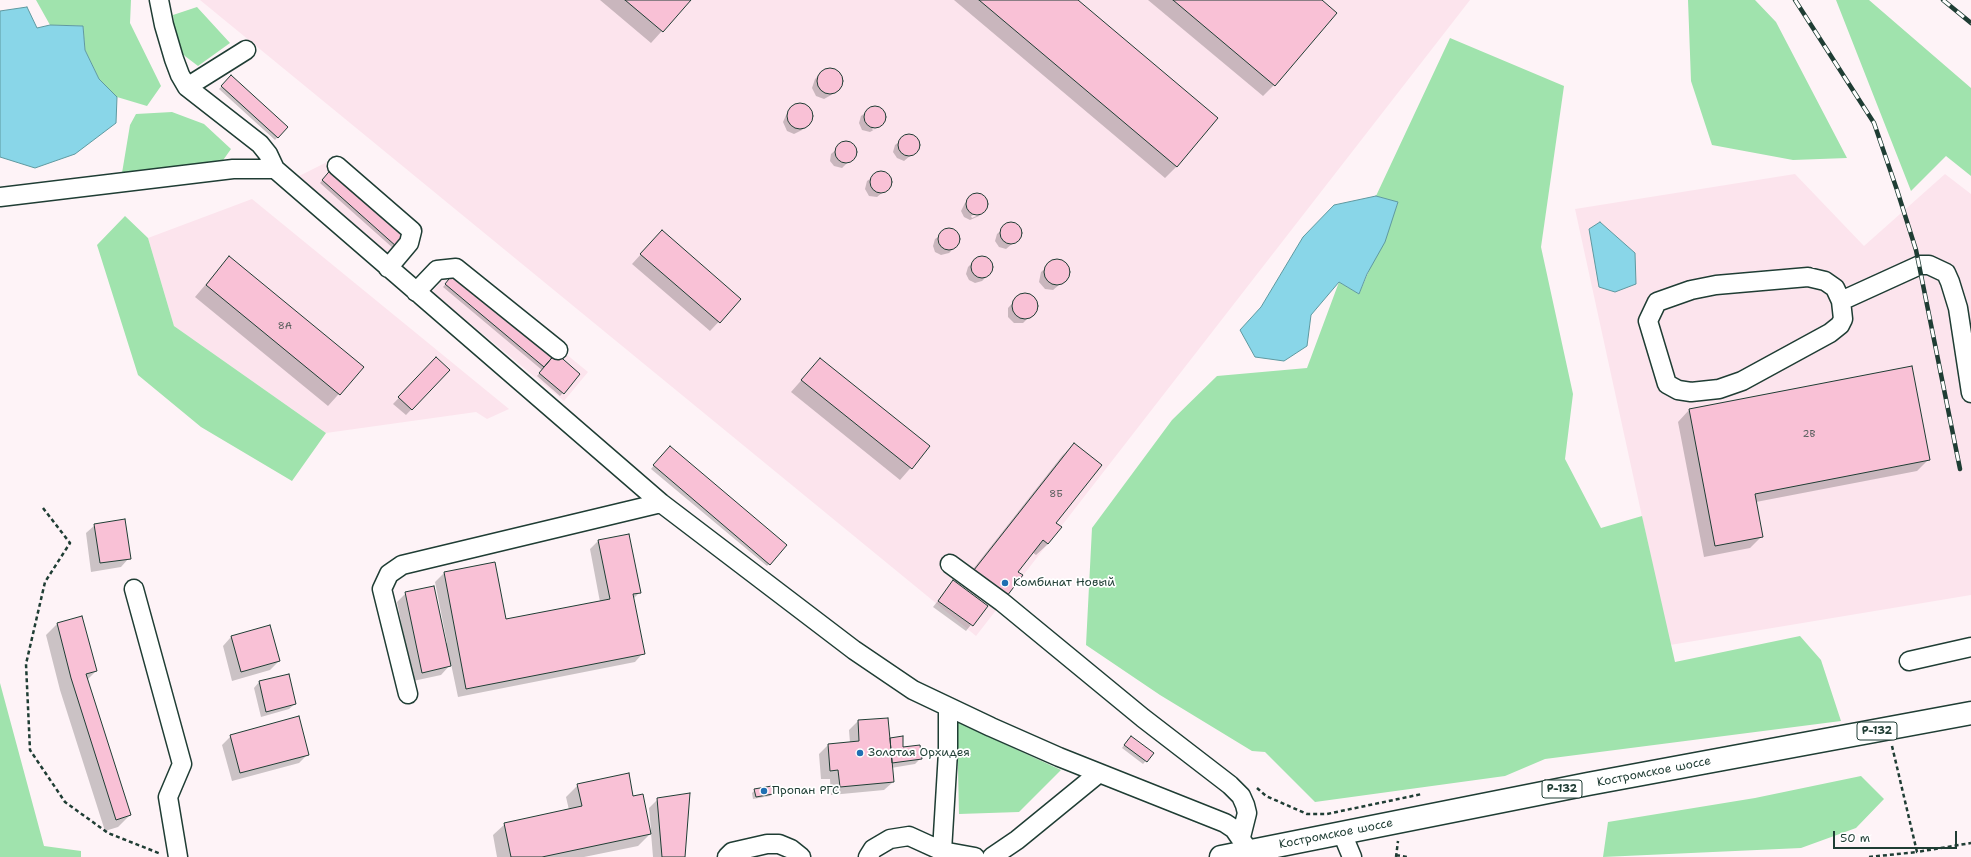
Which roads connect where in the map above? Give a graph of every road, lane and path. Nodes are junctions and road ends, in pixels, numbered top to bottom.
1 (160, 0) edge
2 (246, 50) dead end
3 (187, 87) junction
4 (337, 166) dead end
5 (275, 169) junction
6 (0, 197) edge
7 (388, 268) junction
8 (416, 292) junction
9 (1841, 301) junction
10 (558, 350) dead end
11 (1971, 393) edge
12 (661, 503) junction
13 (43, 508) dead end
14 (950, 564) dead end
15 (134, 589) dead end
16 (1971, 647) edge
17 (1909, 661) dead end
18 (408, 694) dead end
19 (948, 707) junction
20 (1971, 713) edge
21 (1892, 745) dead end
22 (1100, 773) junction
23 (1254, 787) dead end
24 (1422, 794) dead end
25 (1342, 832) junction
26 (1971, 843) edge
27 (1245, 844) junction
28 (942, 851) junction
29 (1917, 852) junction
30 (1396, 855) dead end
31 (170, 856) edge
32 (727, 857) edge
33 (801, 857) edge
34 (868, 857) edge
35 (975, 857) edge
36 (992, 857) edge
37 (1220, 857) edge
38 (1352, 857) edge
39 (1408, 857) edge
40 (1869, 857) edge

1 - 3 street
2 - 3 street
3 - 5 street
4 - 7 street
5 - 6 street
5 - 7 street
7 - 8 street
8 - 10 street
8 - 12 street
9 - 9 street
9 - 11 street
12 - 18 street
12 - 19 street
13 - 31 path
14 - 27 street
15 - 31 street
16 - 17 street
19 - 22 street
19 - 28 street
20 - 25 highway, Костромское шоссе / Р-132
21 - 29 path
22 - 27 street
22 - 36 street
23 - 24 path
25 - 27 highway, Костромское шоссе / Р-132
25 - 38 street
26 - 29 path
27 - 37 highway, Костромское шоссе / Р-132
28 - 34 street
28 - 35 street
29 - 40 path
30 - 39 path
32 - 33 street

